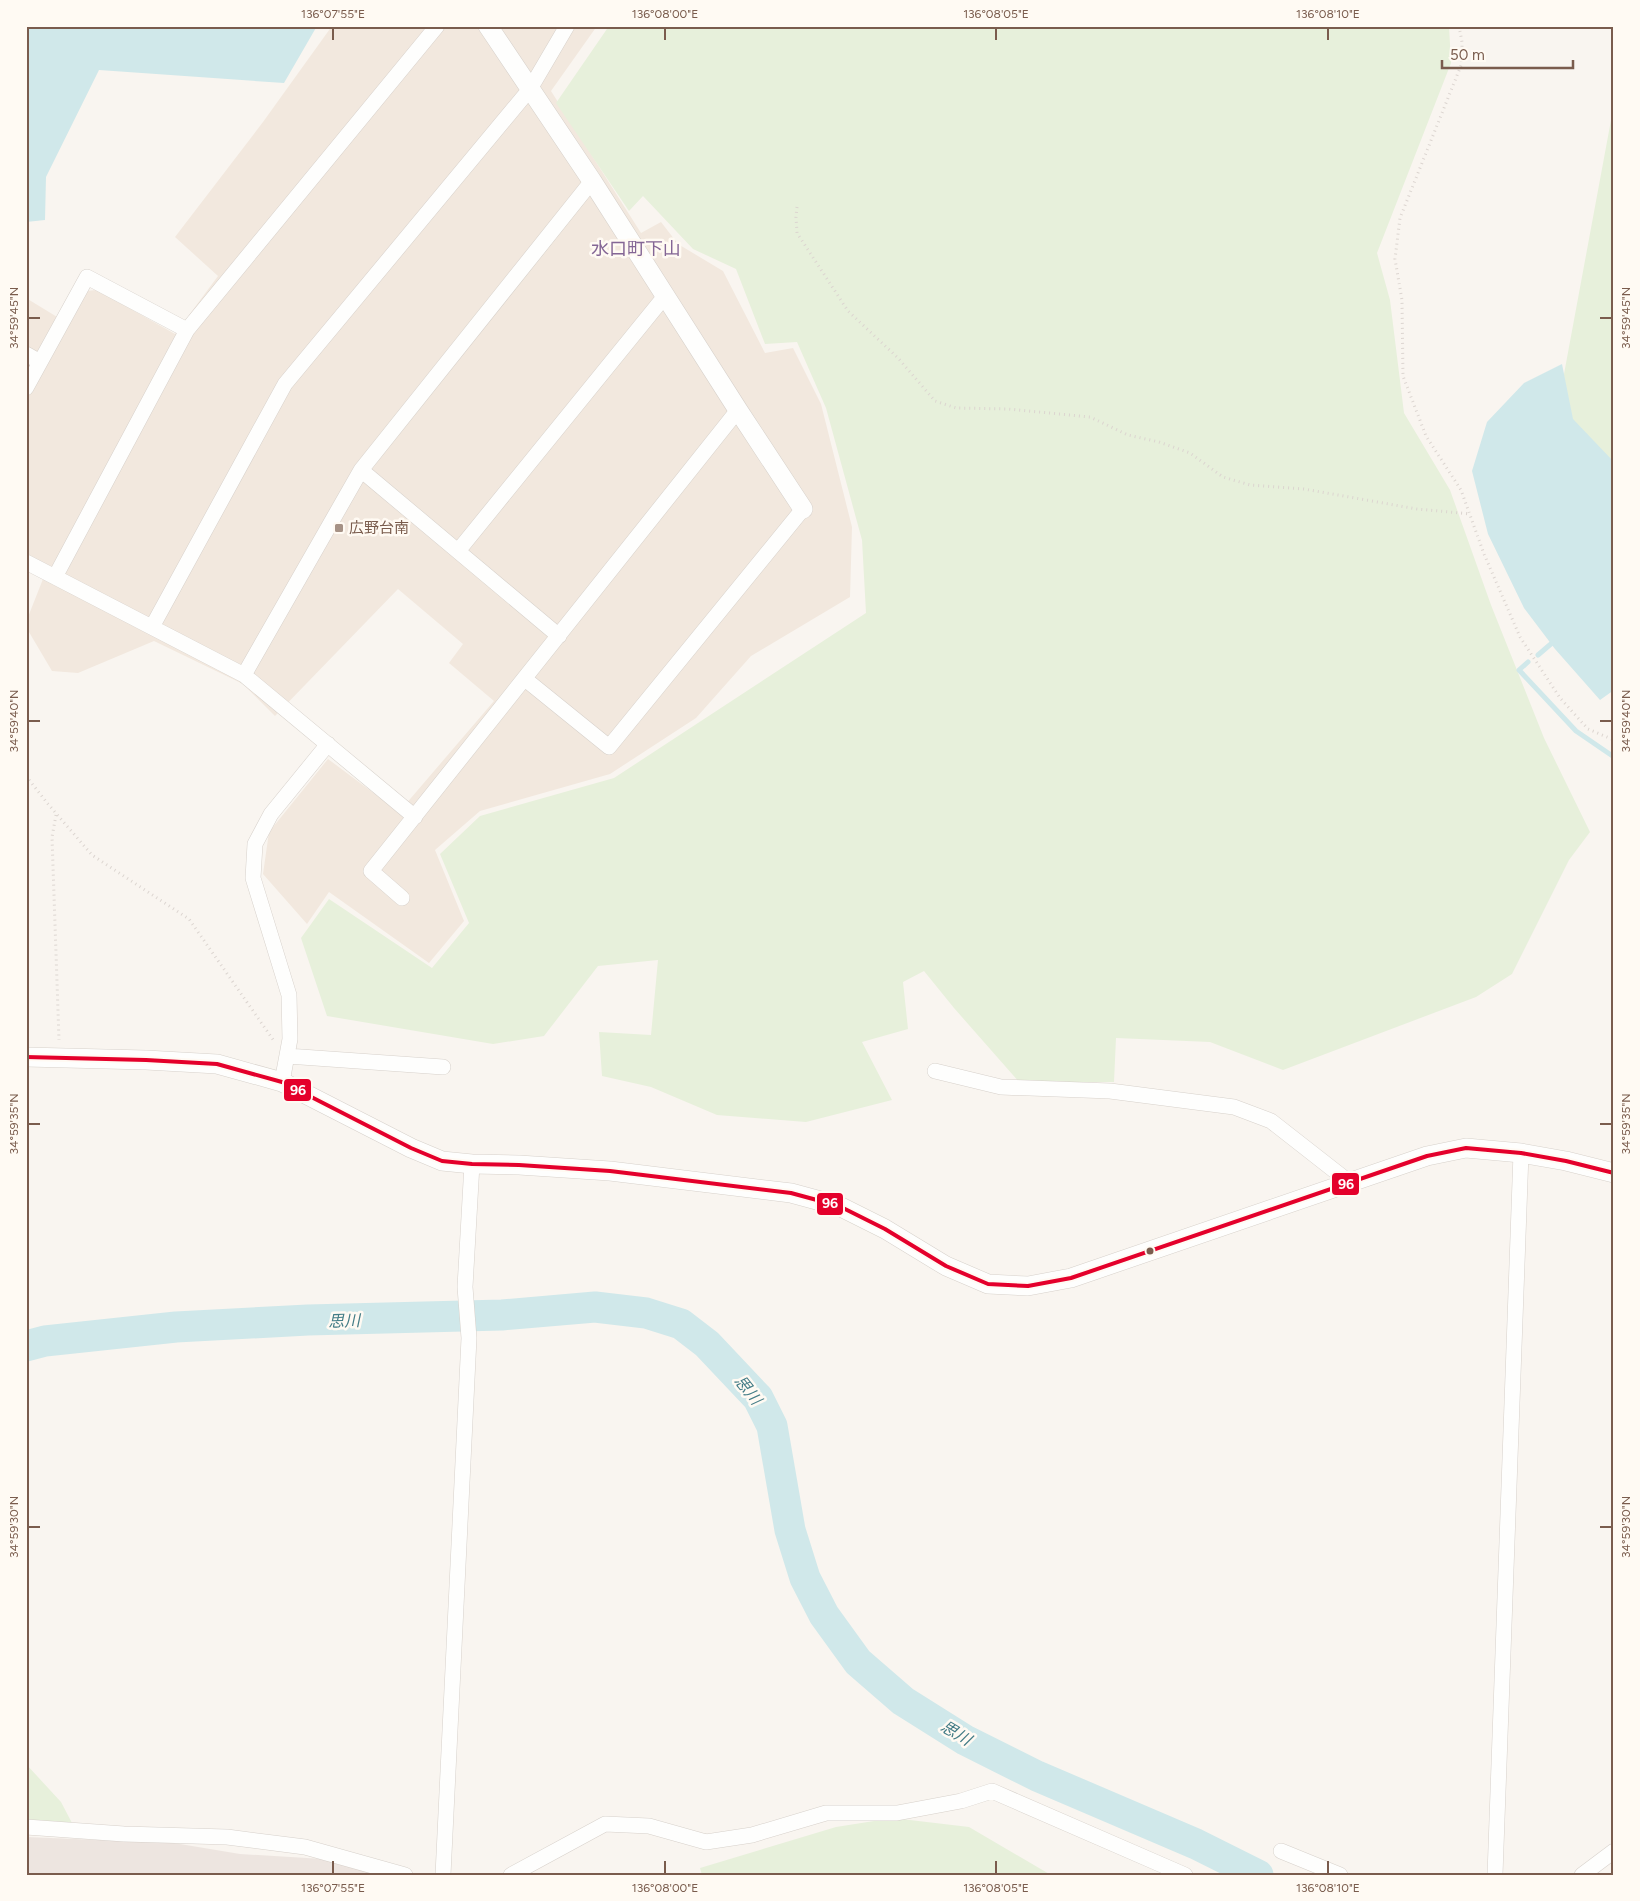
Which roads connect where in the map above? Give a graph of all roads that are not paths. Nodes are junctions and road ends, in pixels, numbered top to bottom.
1 (437, 26) edge
2 (488, 26) edge
3 (567, 26) edge
4 (530, 89) junction
5 (592, 181) junction
6 (665, 296) junction
7 (187, 330) junction
8 (26, 354) edge
9 (40, 362) junction
10 (26, 388) edge
11 (738, 410) junction
12 (361, 470) junction
13 (803, 508) joint
14 (458, 551) junction
15 (26, 562) edge
16 (55, 577) junction
17 (152, 628) junction
18 (559, 636) junction
19 (244, 675) junction
20 (525, 678) junction
21 (328, 744) junction
22 (415, 817) junction
23 (402, 898) dead end
24 (287, 1056) junction
25 (26, 1057) edge
26 (443, 1067) dead end
27 (934, 1071) dead end
28 (282, 1082) junction
29 (1521, 1153) junction
30 (472, 1164) junction
31 (1614, 1173) edge
32 (1349, 1182) junction
33 (26, 1827) edge
34 (1281, 1851) dead end
35 (1614, 1851) edge
36 (405, 1875) edge
37 (443, 1875) edge
38 (512, 1875) edge
39 (1185, 1875) edge
40 (1340, 1875) edge
41 (1495, 1875) edge
42 (1582, 1875) edge

1 - 7 street
2 - 4 street
3 - 4 street
4 - 5 street
4 - 17 street
5 - 6 street
5 - 12 street
6 - 11 street
6 - 14 street
7 - 9 street
7 - 16 street
8 - 9 street
9 - 10 street
11 - 13 street
11 - 18 street
12 - 14 street
12 - 19 street
13 - 20 street
14 - 18 street
15 - 16 street
16 - 17 street
17 - 19 street
18 - 20 street
19 - 21 street
20 - 22 street
21 - 22 street
21 - 24 street
22 - 23 street
24 - 26 street
24 - 28 street
25 - 28 street
27 - 32 street
28 - 30 street
29 - 31 street
29 - 32 street
29 - 41 street
30 - 32 street
30 - 37 street
33 - 36 street
34 - 40 street
35 - 42 street
38 - 39 street

